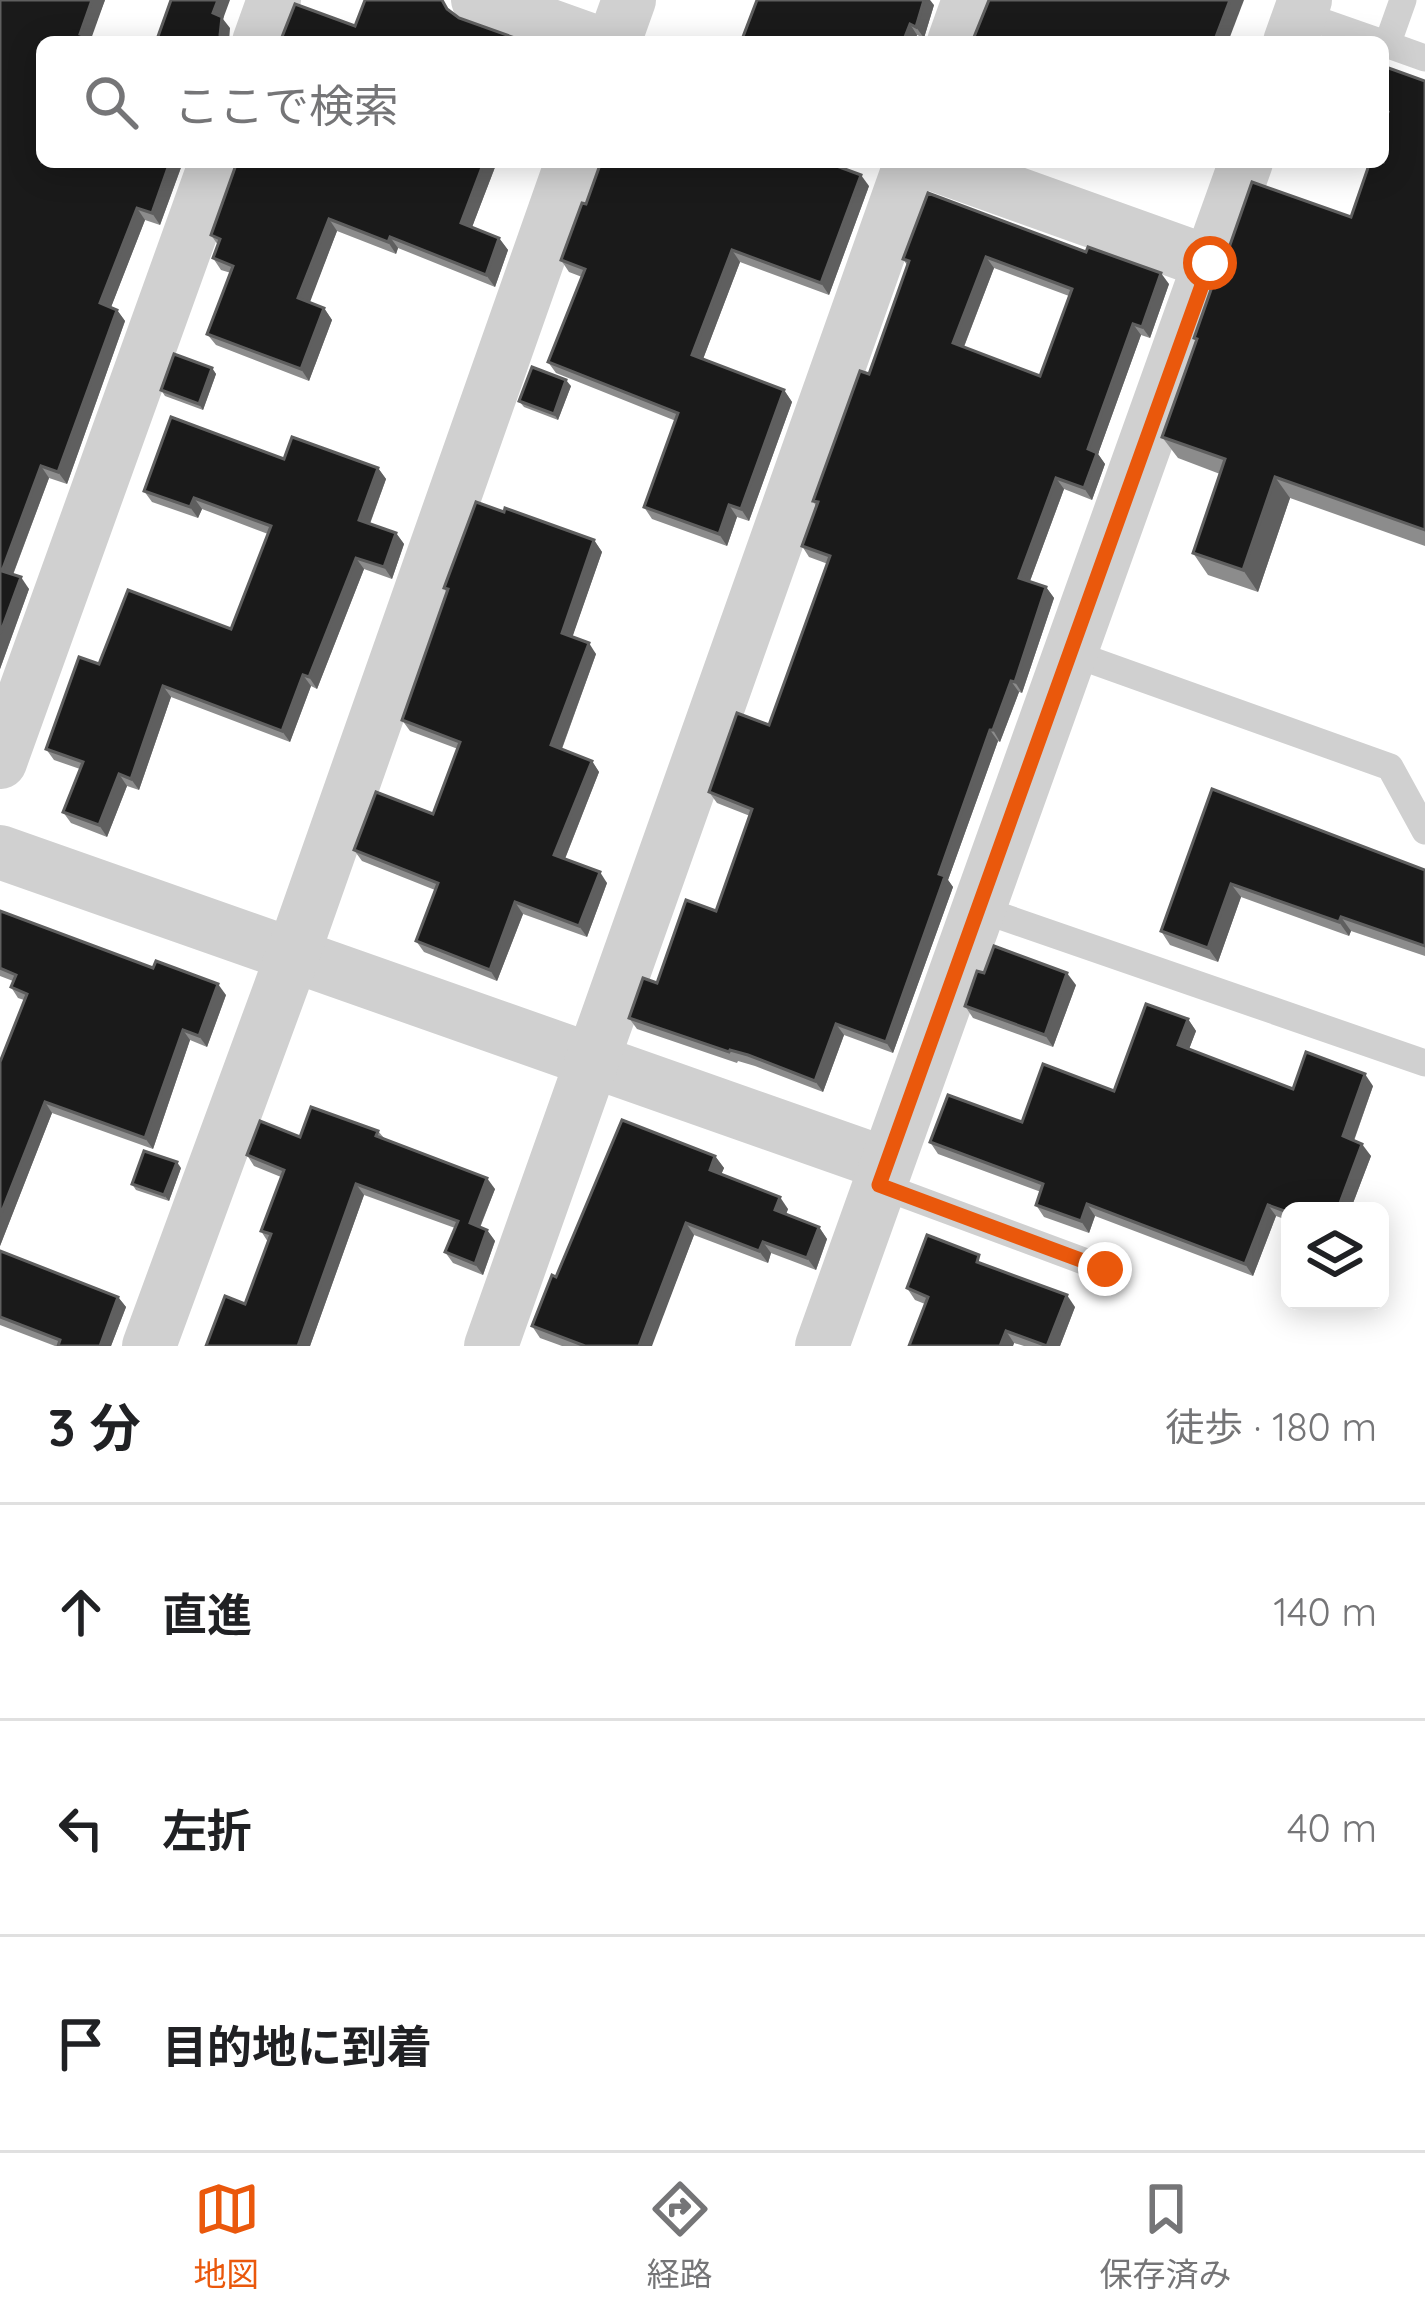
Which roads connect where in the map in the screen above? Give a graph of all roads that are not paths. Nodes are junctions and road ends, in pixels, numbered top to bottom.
1 (274, 0) edge
2 (478, 0) edge
3 (628, 0) edge
4 (969, 0) edge
5 (1403, 0) edge
6 (1298, 19) edge
7 (261, 36) edge
8 (578, 36) edge
9 (616, 36) edge
10 (956, 36) edge
11 (1358, 36) edge
12 (1386, 36) edge
13 (1389, 45) edge
14 (1425, 58) edge
15 (214, 168) edge
16 (570, 168) edge
17 (909, 168) edge
18 (945, 168) edge
19 (1244, 168) edge
20 (1210, 263) junction
21 (1070, 653) junction
22 (0, 762) edge
23 (1425, 831) edge
24 (0, 852) edge
25 (980, 909) junction
26 (292, 956) junction
27 (592, 1060) junction
28 (1425, 1063) edge
29 (882, 1175) junction
30 (1105, 1269) dead end
31 (149, 1346) edge
32 (491, 1346) edge
33 (822, 1346) edge

1 - 7 street
2 - 8 street
3 - 9 street
4 - 10 street
5 - 12 lane
6 - 11 lane
13 - 14 lane
15 - 22 street
16 - 26 street
17 - 27 street
18 - 20 street
19 - 20 street
20 - 21 street
21 - 23 lane
21 - 25 street
24 - 26 street
25 - 28 lane
25 - 29 street
26 - 27 street
26 - 31 street
27 - 29 street
27 - 32 street
29 - 30 lane
29 - 33 street

